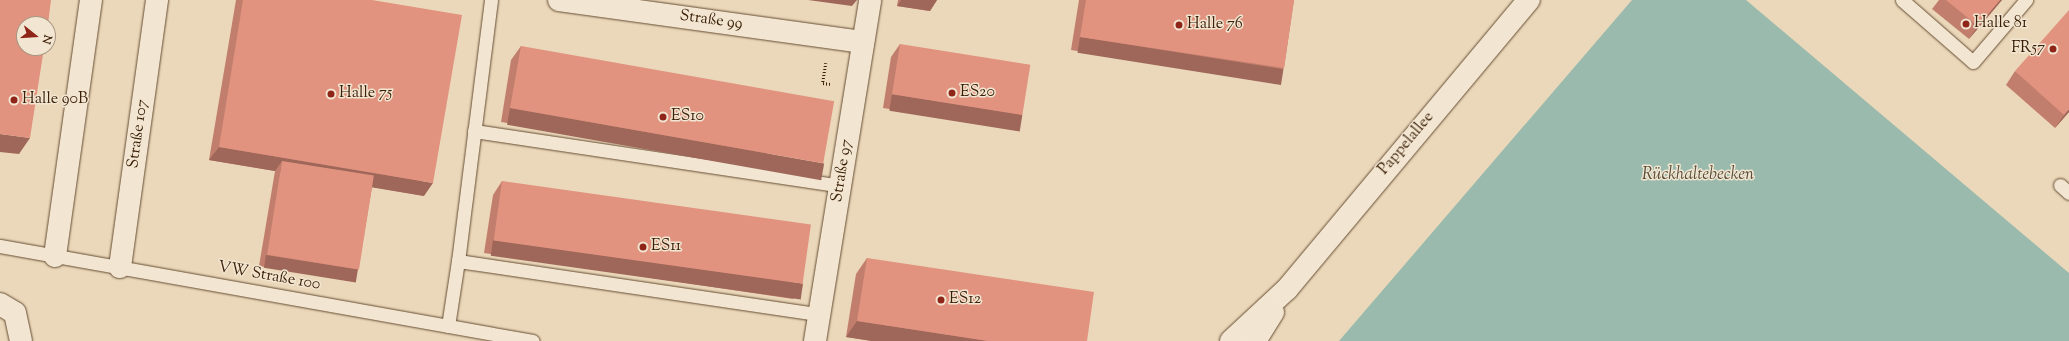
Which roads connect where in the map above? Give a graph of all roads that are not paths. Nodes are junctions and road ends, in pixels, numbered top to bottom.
1 (91, 0) edge
2 (157, 0) edge
3 (491, 0) edge
4 (559, 0) edge
5 (870, 0) edge
6 (1529, 0) edge
7 (1902, 0) edge
8 (2026, 0) edge
9 (668, 7) edge
10 (863, 42) junction
11 (474, 131) junction
12 (840, 186) junction
13 (0, 246) edge
14 (55, 256) junction
15 (458, 261) junction
16 (120, 267) junction
17 (1287, 289) junction
18 (0, 304) edge
19 (820, 314) junction
20 (448, 326) junction
21 (21, 341) edge
22 (532, 341) edge
23 (815, 341) edge
24 (1231, 341) edge
25 (1255, 341) edge

1 - 14 street
2 - 16 street, Straße 107
3 - 11 lane
4 - 9 street, Straße 99
5 - 10 street, Straße 97
6 - 17 street, Pappelallee
7 - 8 lane
9 - 10 street, Straße 99
10 - 12 street, Straße 97
11 - 12 lane
11 - 15 lane
12 - 19 street, Straße 97
13 - 14 lane, VW Straße 100
14 - 16 lane, VW Straße 100
15 - 19 lane
15 - 20 lane
16 - 20 lane, VW Straße 100
17 - 24 street, Pappelallee
17 - 25 street, Pappelallee
18 - 21 street
19 - 23 street, Straße 97
20 - 22 lane, VW Straße 100

